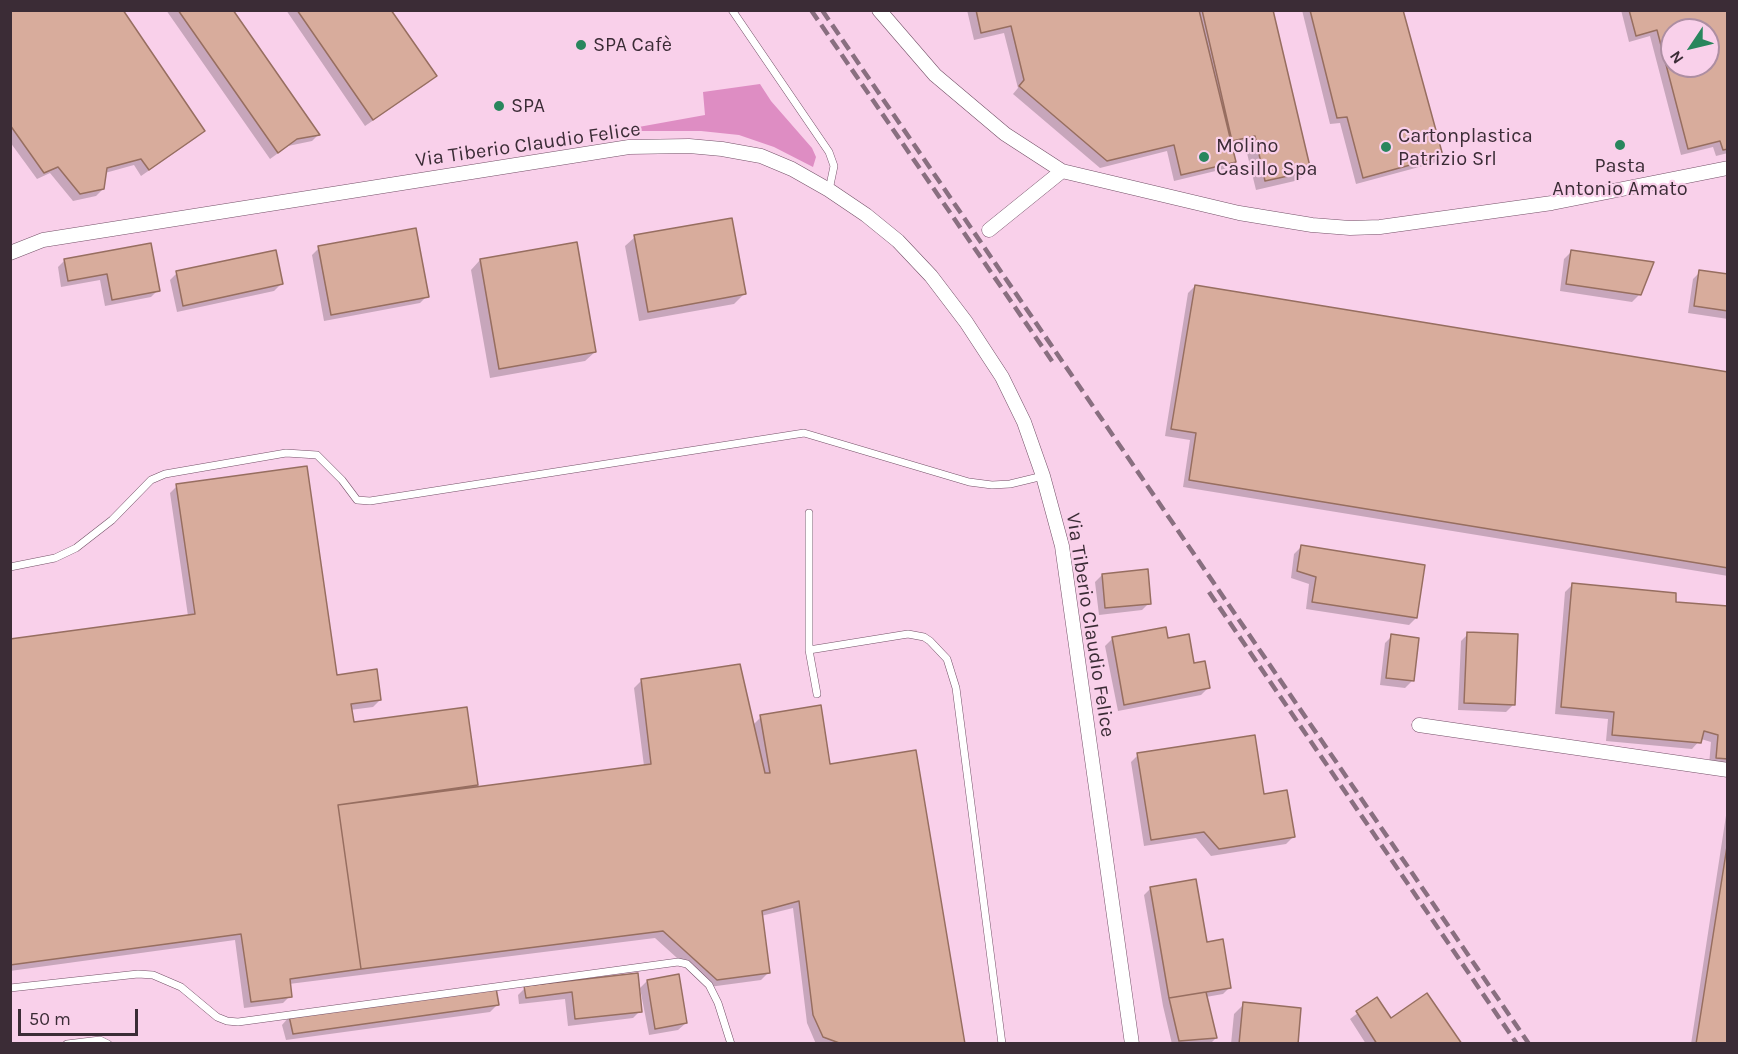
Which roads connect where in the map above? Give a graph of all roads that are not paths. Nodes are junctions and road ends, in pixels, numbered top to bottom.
1 (732, 10) edge
2 (879, 10) edge
3 (1728, 168) edge
4 (1062, 171) junction
5 (829, 190) junction
6 (989, 230) dead end
7 (13, 246) edge
8 (1043, 476) junction
9 (809, 513) dead end
10 (10, 567) edge
11 (808, 650) junction
12 (818, 694) dead end
13 (1419, 725) dead end
14 (1728, 770) edge
15 (10, 988) edge
16 (67, 1044) edge
17 (108, 1044) edge
18 (731, 1044) edge
19 (1002, 1044) edge
20 (1132, 1044) edge

1 - 5 lane
2 - 4 street
3 - 4 street
4 - 6 street
5 - 7 street, Via Tiberio Claudio Felice
5 - 8 street, Via Tiberio Claudio Felice
8 - 10 lane
8 - 20 street, Via Tiberio Claudio Felice
9 - 11 lane
11 - 12 lane
11 - 19 lane
13 - 14 street
15 - 18 lane
16 - 17 lane

